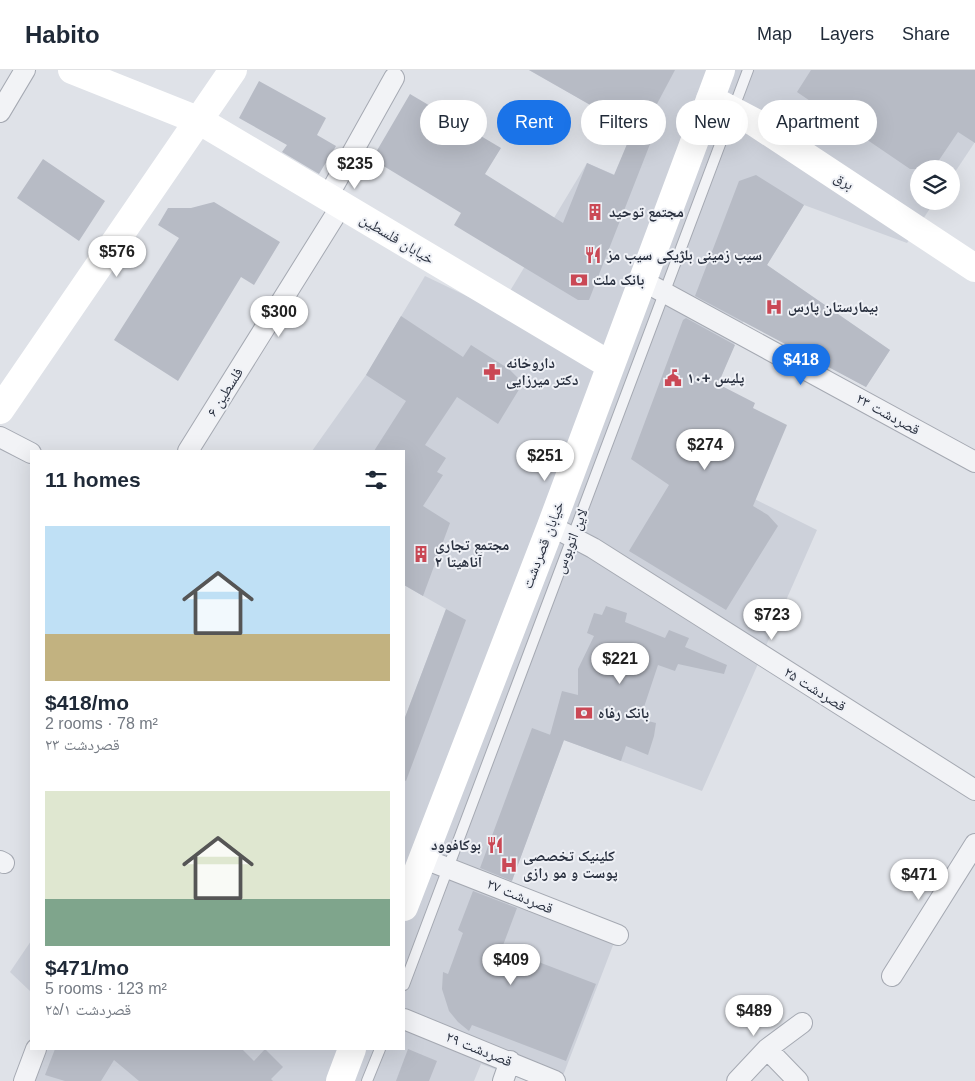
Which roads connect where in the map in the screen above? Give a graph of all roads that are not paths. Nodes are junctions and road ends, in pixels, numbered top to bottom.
1 (25, 70) edge
2 (72, 70) edge
3 (233, 70) edge
4 (721, 70) edge
5 (748, 70) edge
6 (394, 78) dead end
7 (722, 100) edge
8 (726, 100) edge
9 (0, 112) edge
10 (200, 122) junction
11 (748, 122) edge
12 (707, 145) edge
13 (334, 202) junction
14 (975, 268) edge
15 (654, 286) junction
16 (610, 366) junction
17 (0, 410) edge
18 (0, 437) edge
19 (189, 450) edge
20 (30, 452) edge
21 (975, 462) edge
22 (562, 531) junction
23 (975, 790) edge
24 (975, 844) edge
25 (422, 858) junction
26 (448, 868) junction
27 (405, 904) edge
28 (618, 935) dead end
29 (892, 976) dead end
30 (405, 981) edge
31 (405, 1019) edge
32 (802, 1023) dead end
33 (767, 1049) junction
34 (36, 1050) edge
35 (352, 1050) edge
36 (380, 1050) edge
37 (510, 1061) junction
38 (24, 1081) edge
39 (340, 1081) edge
40 (368, 1081) edge
41 (503, 1081) edge
42 (555, 1081) edge
43 (737, 1081) edge
44 (798, 1081) edge

1 - 9 street
2 - 10 street, خیابان فلسطین
3 - 10 street
4 - 7 street, خیابان قصردشت
5 - 8 lane
6 - 13 street, فلسطین ۶
10 - 13 street, خیابان فلسطین
10 - 17 street
11 - 14 street, برق
12 - 15 street, خیابان قصردشت
13 - 16 street, خیابان فلسطین
13 - 19 street, فلسطین ۶
15 - 16 street, خیابان قصردشت
15 - 21 street, قصردشت ۲۳
15 - 22 lane, لاین اتوبوس
16 - 22 street, خیابان قصردشت
18 - 20 street
22 - 23 street, قصردشت ۲۵
22 - 25 street, خیابان قصردشت
22 - 26 lane, لاین اتوبوس
24 - 29 street
25 - 26 street, قصردشت ۲۷
25 - 27 street, خیابان قصردشت
26 - 28 street, قصردشت ۲۷
26 - 30 lane, لاین اتوبوس
31 - 37 street, قصردشت ۲۹
32 - 33 street
33 - 43 street
33 - 44 street
34 - 38 street
35 - 39 street
36 - 40 lane
37 - 41 street
37 - 42 street, قصردشت ۲۹

